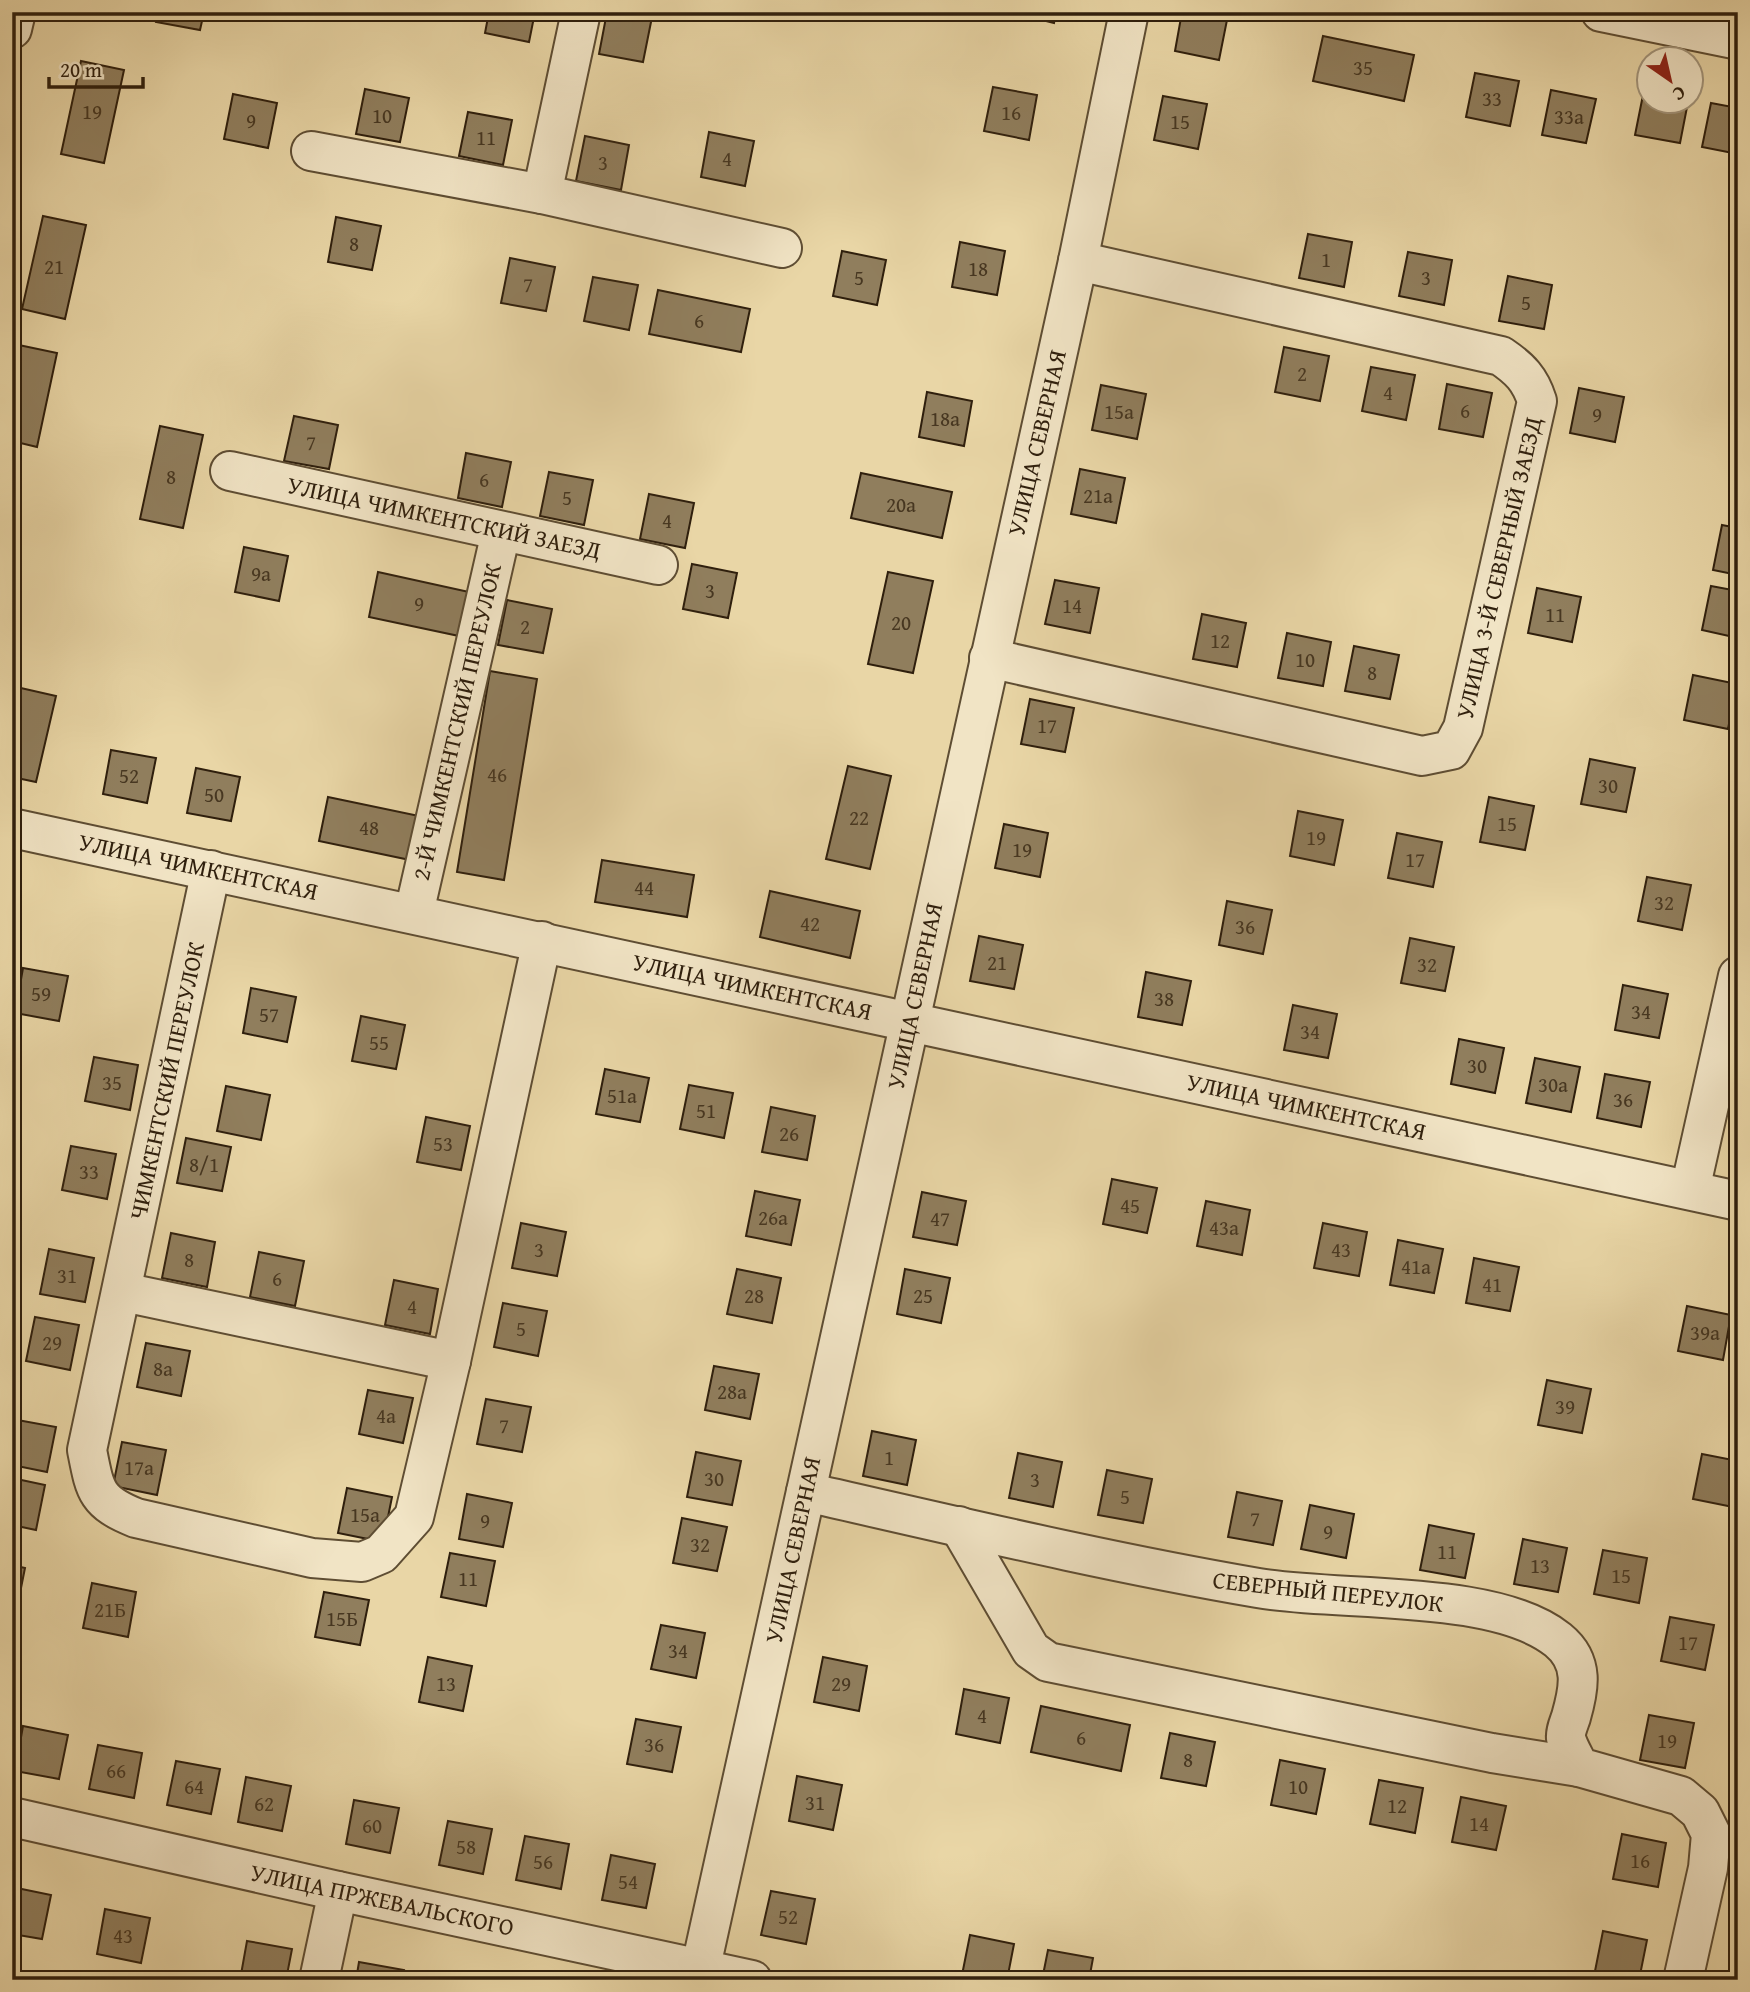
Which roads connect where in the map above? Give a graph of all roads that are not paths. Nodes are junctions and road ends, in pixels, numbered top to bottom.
1 (16, 12) edge
2 (581, 12) edge
3 (1129, 12) edge
4 (1601, 12) edge
5 (12, 29) edge
6 (1738, 40) edge
7 (311, 151) dead end
8 (542, 194) junction
9 (782, 248) dead end
10 (1078, 261) junction
11 (230, 471) dead end
12 (501, 531) junction
13 (657, 565) dead end
14 (989, 658) junction
15 (12, 828) edge
16 (212, 870) junction
17 (414, 913) junction
18 (542, 941) junction
19 (1738, 976) edge
20 (909, 1021) junction
21 (1690, 1191) junction
22 (1738, 1201) edge
23 (124, 1292) junction
24 (451, 1361) junction
25 (806, 1492) junction
26 (959, 1526) junction
27 (1579, 1767) junction
28 (12, 1817) edge
29 (338, 1891) junction
30 (700, 1974) edge
31 (318, 1980) edge
32 (752, 1980) edge
33 (1683, 1980) edge

1 - 5 street
2 - 8 street
3 - 10 street, УЛИЦА СЕВЕРНАЯ
4 - 6 street
7 - 8 street
8 - 9 street
10 - 14 street, УЛИЦА СЕВЕРНАЯ
10 - 14 street, УЛИЦА 3-Й СЕВЕРНЫЙ ЗАЕЗД
11 - 12 street, УЛИЦА ЧИМКЕНТСКИЙ ЗАЕЗД
12 - 13 street, УЛИЦА ЧИМКЕНТСКИЙ ЗАЕЗД
12 - 17 street, 2-Й ЧИМКЕНТСКИЙ ПЕРЕУЛОК
14 - 20 street, УЛИЦА СЕВЕРНАЯ
15 - 16 street, УЛИЦА ЧИМКЕНТСКАЯ
16 - 17 street, УЛИЦА ЧИМКЕНТСКАЯ
16 - 23 street, ЧИМКЕНТСКИЙ ПЕРЕУЛОК
17 - 18 street, УЛИЦА ЧИМКЕНТСКАЯ
18 - 20 street, УЛИЦА ЧИМКЕНТСКАЯ
18 - 24 street, ЧИМКЕНТСКИЙ ПЕРЕУЛОК
19 - 21 street
20 - 21 street, УЛИЦА ЧИМКЕНТСКАЯ
20 - 25 street, УЛИЦА СЕВЕРНАЯ
21 - 22 street, УЛИЦА ЧИМКЕНТСКАЯ
23 - 24 street
23 - 24 street, ЧИМКЕНТСКИЙ ПЕРЕУЛОК
25 - 26 street, СЕВЕРНЫЙ ПЕРЕУЛОК
25 - 30 street, УЛИЦА СЕВЕРНАЯ
26 - 27 street
26 - 27 street, СЕВЕРНЫЙ ПЕРЕУЛОК
27 - 33 street
28 - 29 street, УЛИЦА ПРЖЕВАЛЬСКОГО
29 - 30 street, УЛИЦА ПРЖЕВАЛЬСКОГО
29 - 31 street
30 - 32 street, УЛИЦА ПРЖЕВАЛЬСКОГО

